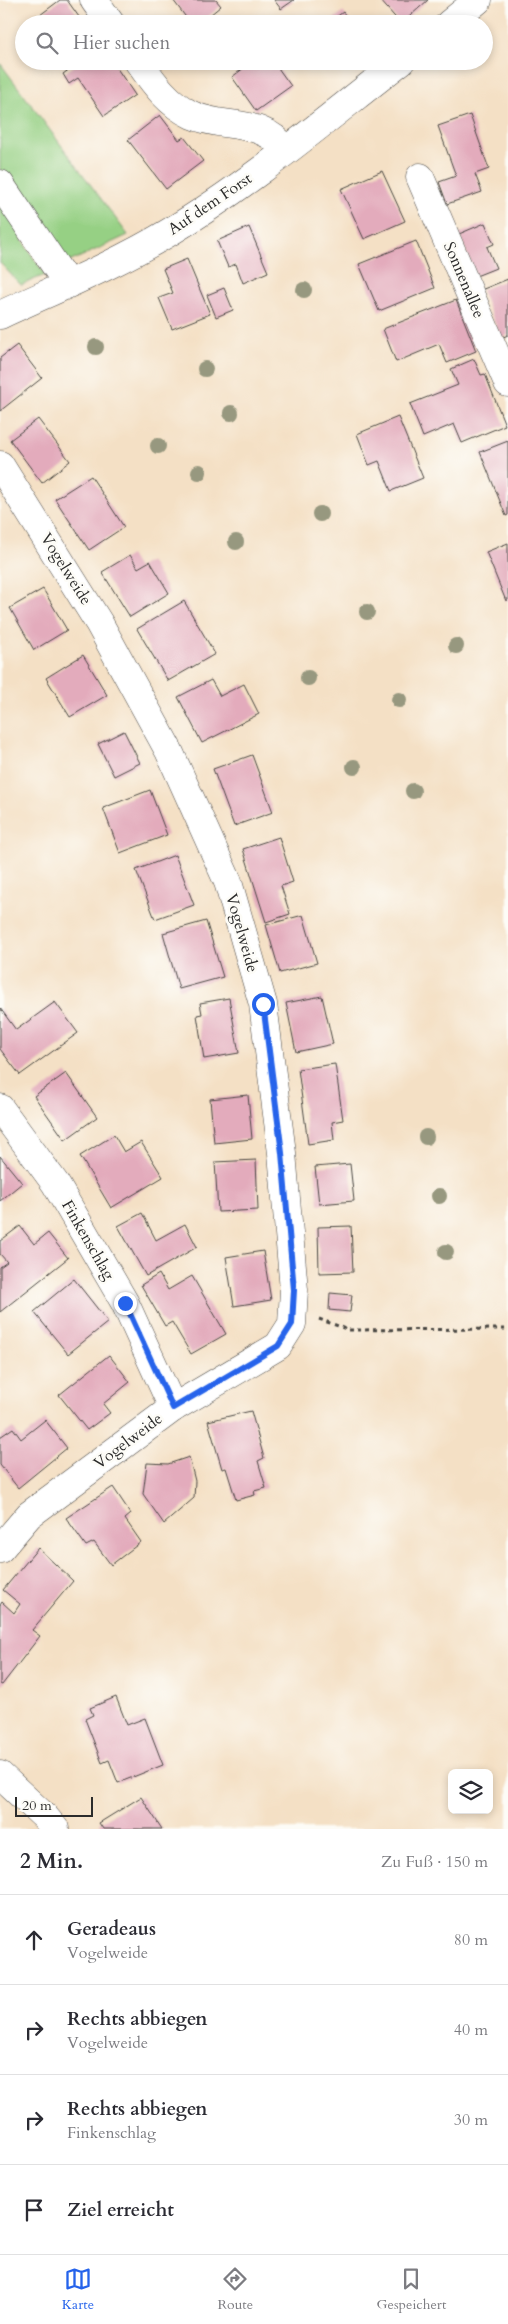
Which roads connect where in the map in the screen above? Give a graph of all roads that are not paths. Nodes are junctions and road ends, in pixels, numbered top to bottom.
1 (94, 0) edge
2 (478, 0) edge
3 (105, 15) edge
4 (460, 15) edge
5 (145, 70) edge
6 (389, 70) edge
7 (286, 150) junction
8 (420, 177) dead end
9 (0, 184) edge
10 (68, 283) junction
11 (0, 315) edge
12 (508, 383) edge
13 (0, 465) edge
14 (0, 1108) edge
15 (173, 1408) junction
16 (0, 1549) edge
17 (0, 1775) edge
18 (55, 1829) edge

1 - 3 street
2 - 4 street
5 - 7 street
6 - 7 street, Auf dem Forst
7 - 10 street, Auf dem Forst
8 - 12 street, Sonnenallee
9 - 10 street
10 - 11 street, Auf dem Forst
13 - 15 street, Vogelweide
14 - 15 street, Finkenschlag
15 - 16 street, Vogelweide
17 - 18 street

